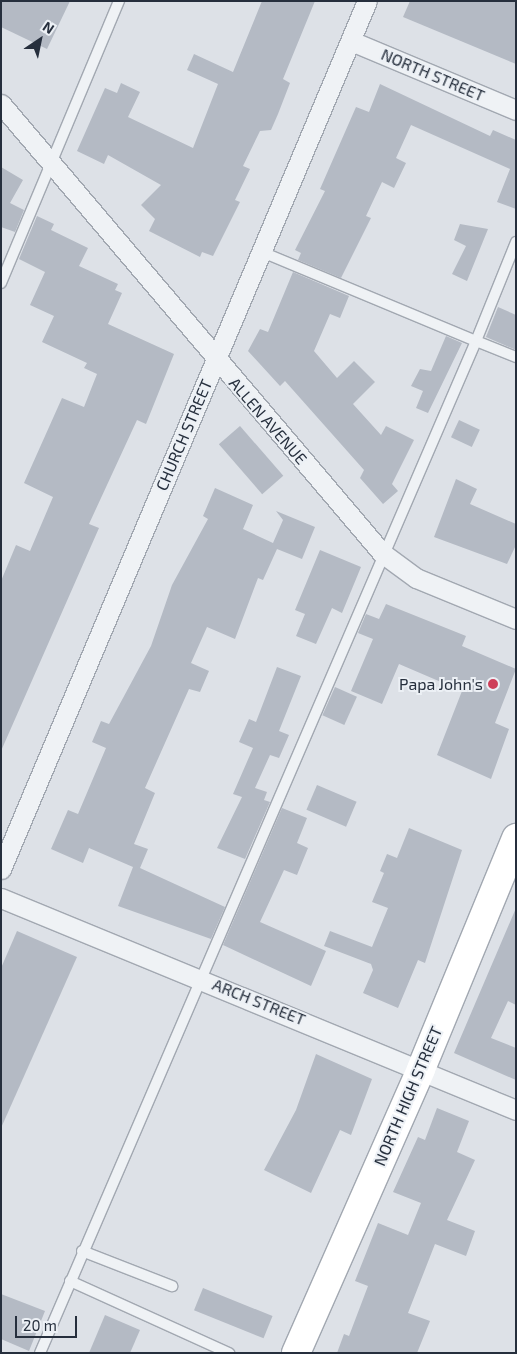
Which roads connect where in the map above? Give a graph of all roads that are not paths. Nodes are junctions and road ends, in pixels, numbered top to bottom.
1 (119, 1) edge
2 (368, 1) edge
3 (351, 41) junction
4 (1, 104) edge
5 (516, 110) edge
6 (50, 162) junction
7 (516, 242) edge
8 (262, 252) junction
9 (1, 283) edge
10 (476, 340) junction
11 (516, 357) edge
12 (216, 360) junction
13 (382, 553) junction
14 (516, 619) edge
15 (516, 838) edge
16 (1, 869) edge
17 (1, 898) edge
18 (200, 978) junction
19 (421, 1069) junction
20 (516, 1110) edge
21 (82, 1251) junction
22 (70, 1281) junction
23 (172, 1286) dead end
24 (40, 1353) edge
25 (230, 1353) edge
26 (296, 1353) edge

1 - 6 lane
2 - 3 street, CHURCH STREET
3 - 5 street, NORTH STREET
3 - 8 street, CHURCH STREET
4 - 6 street, ALLEN AVENUE
6 - 9 lane
6 - 12 street, ALLEN AVENUE
7 - 10 lane
8 - 10 lane
8 - 12 street, CHURCH STREET
10 - 11 lane
10 - 13 lane
12 - 13 street, ALLEN AVENUE
12 - 16 street, CHURCH STREET
13 - 14 street, ALLEN AVENUE
13 - 18 lane
15 - 19 main road, NORTH HIGH STREET
17 - 18 street, ARCH STREET
18 - 19 street, ARCH STREET
18 - 21 lane
19 - 20 street, ARCH STREET
19 - 26 main road, NORTH HIGH STREET
21 - 22 lane
21 - 23 lane
22 - 24 lane
22 - 25 lane

